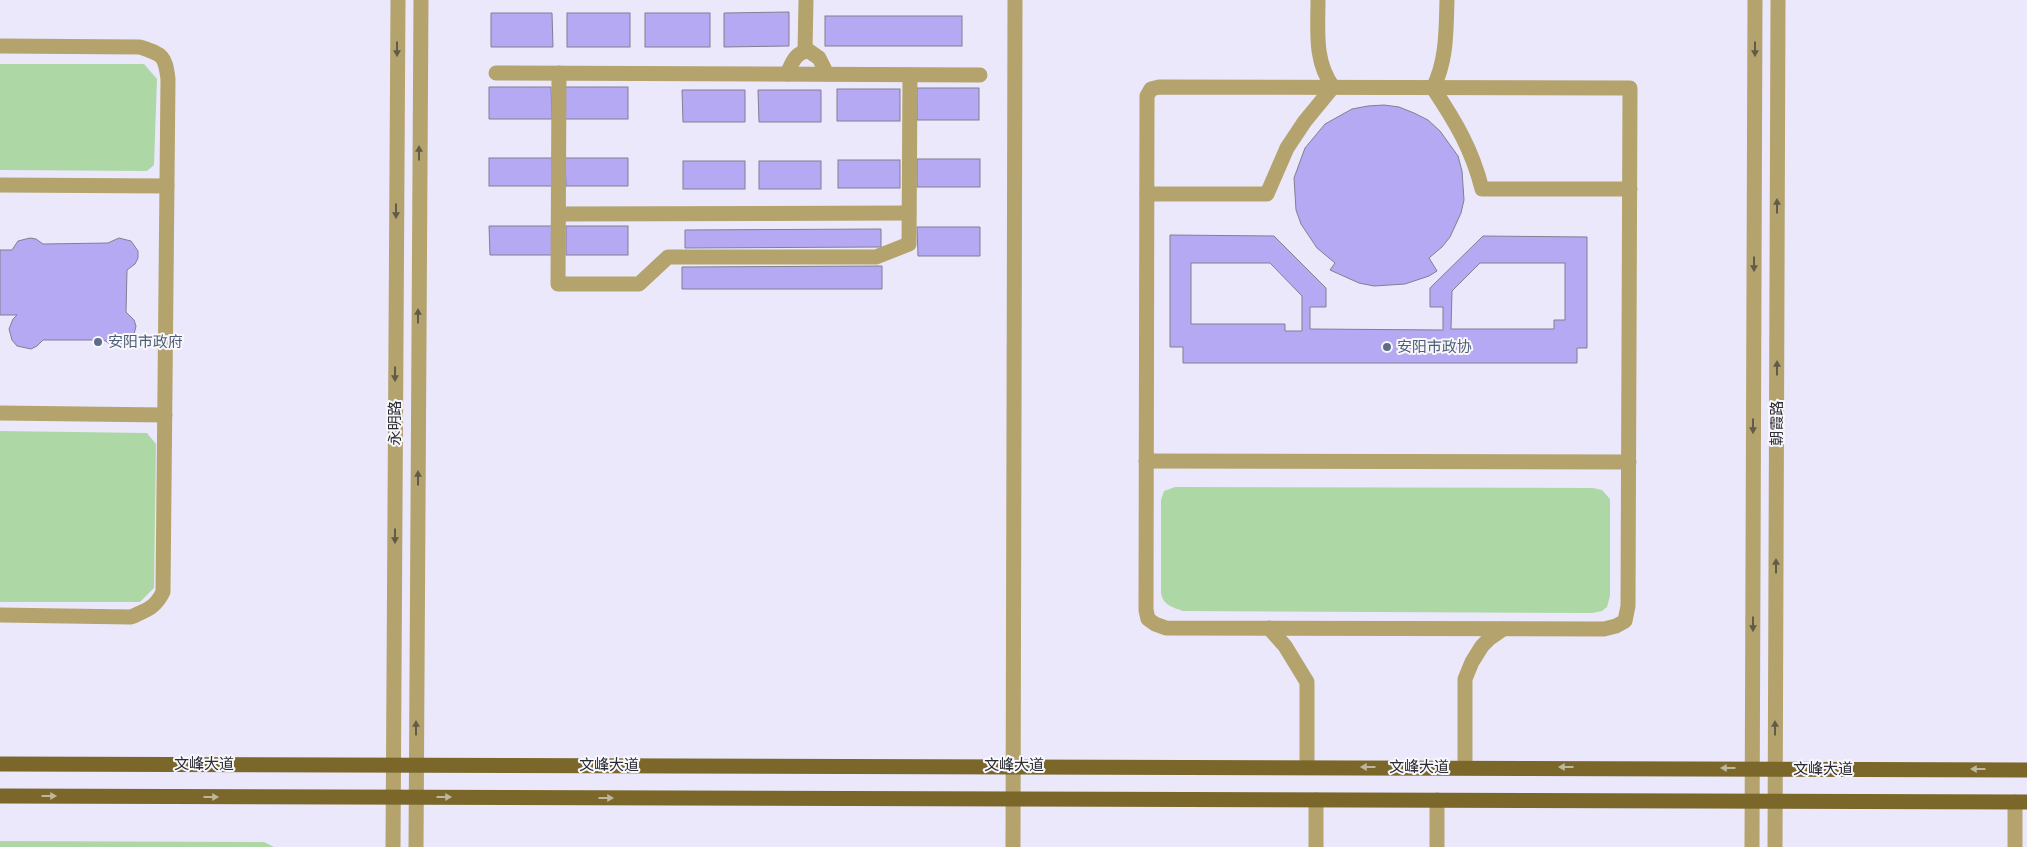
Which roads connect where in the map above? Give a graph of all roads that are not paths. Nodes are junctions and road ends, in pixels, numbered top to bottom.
1 (398, 0) edge
2 (421, 0) edge
3 (806, 0) edge
4 (1015, 0) edge
5 (1318, 0) edge
6 (1446, 0) edge
7 (1755, 0) edge
8 (1778, 0) edge
9 (0, 46) edge
10 (805, 51) junction
11 (496, 73) dead end
12 (559, 73) junction
13 (787, 74) junction
14 (827, 74) junction
15 (910, 75) junction
16 (980, 75) dead end
17 (1333, 87) junction
18 (1432, 88) junction
19 (0, 185) edge
20 (167, 186) junction
21 (1630, 189) junction
22 (1147, 194) junction
23 (909, 213) junction
24 (559, 214) junction
25 (0, 413) edge
26 (165, 414) junction
27 (1146, 461) junction
28 (1629, 462) junction
29 (0, 615) edge
30 (1269, 628) junction
31 (1504, 629) junction
32 (0, 764) edge
33 (393, 764) junction
34 (416, 764) junction
35 (1013, 765) junction
36 (1307, 766) junction
37 (1465, 767) junction
38 (1752, 768) junction
39 (1775, 768) junction
40 (2027, 770) edge
41 (0, 796) edge
42 (393, 797) junction
43 (416, 797) junction
44 (1013, 799) junction
45 (1316, 800) junction
46 (1437, 800) junction
47 (1752, 801) junction
48 (1775, 801) junction
49 (2021, 802) edge
50 (393, 847) edge
51 (416, 847) edge
52 (1013, 847) edge
53 (1316, 847) edge
54 (1437, 847) edge
55 (1752, 847) edge
56 (1775, 847) edge
57 (2015, 847) edge

1 -> 33 street, 永明路
34 -> 2 street, 永明路
3 - 10 street
4 - 35 street
5 - 17 street
6 - 18 street
7 -> 38 street, 朝霞路
39 -> 8 street, 朝霞路
9 - 20 street
10 - 13 street
10 - 14 street
11 - 12 street
12 - 13 street
12 - 24 street
13 - 14 street
14 - 15 street
15 - 16 street
15 - 23 street
17 - 18 street
17 - 22 street
17 - 22 street
18 - 21 street
18 - 21 street
19 - 20 street
20 - 26 street
21 - 28 street
22 - 27 street
23 - 24 street
23 - 24 street
25 - 26 street
26 - 29 street
27 - 28 street
27 - 30 street
28 - 31 street
30 - 31 street
30 - 36 street
31 - 37 street
32 - 33 main road, 文峰大道
33 - 34 main road, 文峰大道
33 - 42 street, 永明路
34 - 35 main road, 文峰大道
34 - 43 street, 永明路
35 - 36 main road, 文峰大道
35 - 44 street
37 -> 36 main road, 文峰大道
38 -> 37 main road, 文峰大道
38 - 39 main road, 文峰大道
38 - 47 street, 朝霞路
40 -> 39 main road, 文峰大道
39 - 48 street, 朝霞路
41 -> 42 main road
42 - 43 main road
42 - 50 street, 永明路
43 -> 44 main road
43 - 51 street, 永明路
44 - 45 main road
44 - 52 street
45 - 46 main road
45 - 53 street
46 - 47 main road
46 - 54 street
47 - 48 main road
47 - 55 street, 朝霞路
48 - 49 main road
48 - 56 street, 朝霞路
49 - 57 street

